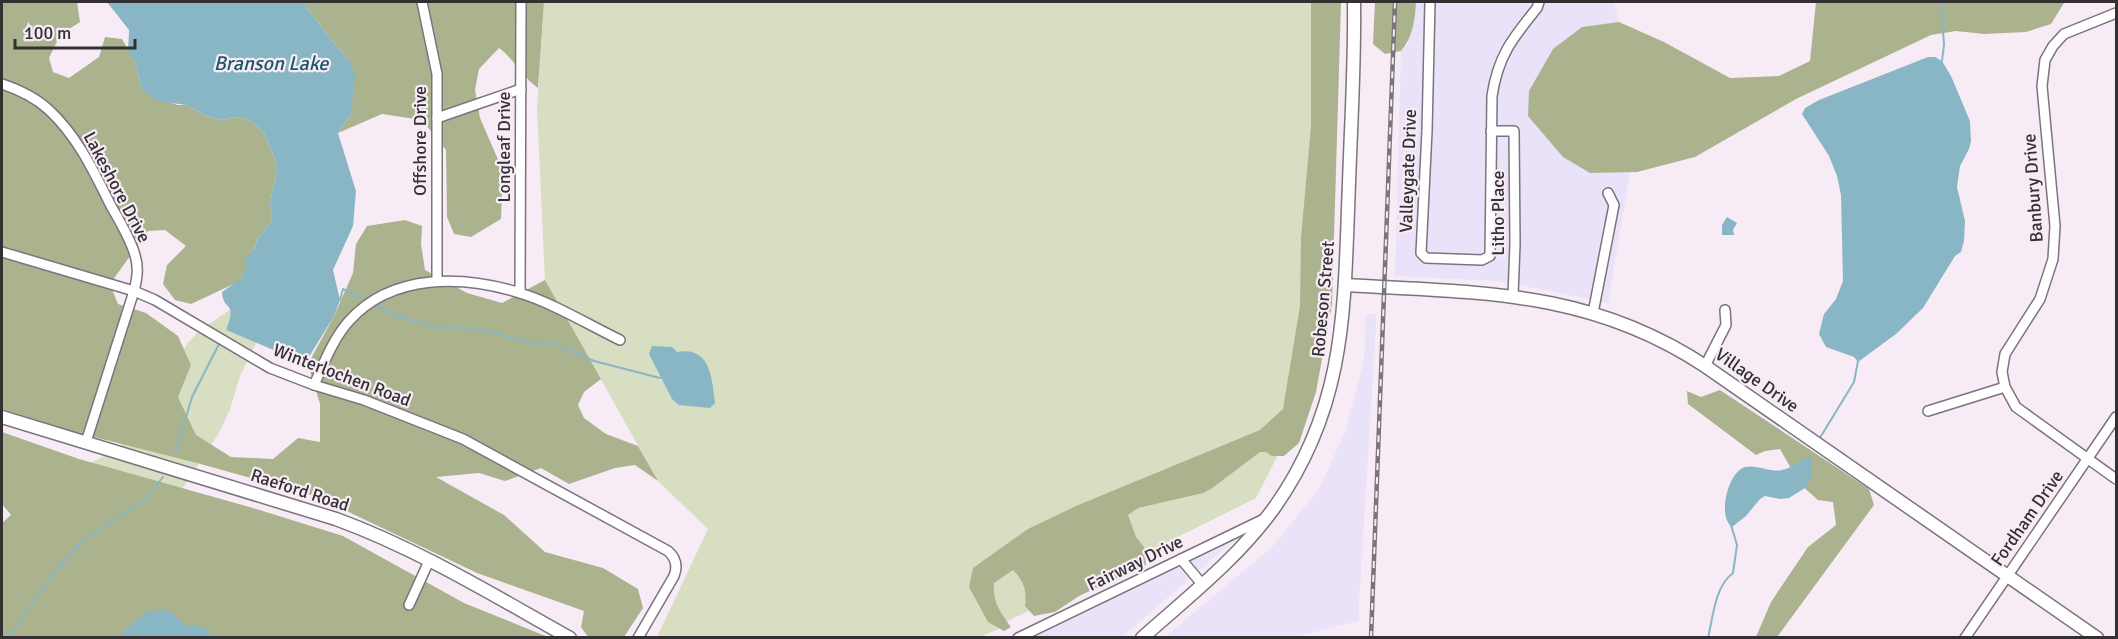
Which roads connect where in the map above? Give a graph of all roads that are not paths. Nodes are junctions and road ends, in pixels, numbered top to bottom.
1 (422, 2) edge
2 (521, 2) edge
3 (1354, 2) edge
4 (1430, 2) edge
5 (1539, 2) edge
6 (2116, 13) edge
7 (2, 84) edge
8 (520, 89) junction
9 (437, 118) junction
10 (1491, 131) junction
11 (1608, 193) dead end
12 (2, 252) edge
13 (437, 282) junction
14 (1344, 285) junction
15 (134, 291) junction
16 (520, 293) junction
17 (1513, 296) junction
18 (1725, 310) dead end
19 (1593, 313) junction
20 (620, 340) dead end
21 (1706, 366) junction
22 (314, 385) junction
23 (2005, 387) junction
24 (1929, 411) dead end
25 (2, 417) edge
26 (2116, 417) edge
27 (86, 442) junction
28 (2088, 459) junction
29 (2116, 479) edge
30 (1266, 518) junction
31 (1181, 559) junction
32 (429, 561) junction
33 (2007, 575) junction
34 (1202, 584) junction
35 (409, 605) dead end
36 (570, 638) edge
37 (638, 638) edge
38 (1018, 638) edge
39 (1142, 638) edge
40 (1965, 638) edge
41 (2097, 638) edge

1 - 9 street, Offshore Drive
2 - 8 street, Longleaf Drive
3 - 14 main road, Robeson Street
4 - 10 street, Valleygate Drive
5 - 10 street, Valleygate Drive
6 - 23 street, Banbury Drive
7 - 15 street, Lakeshore Drive
8 - 9 street
8 - 16 street, Longleaf Drive
9 - 13 street, Offshore Drive
10 - 17 street, Litho Place
11 - 19 street
12 - 15 street, Winterlochen Road
13 - 16 street
13 - 22 street
14 - 17 main road, Village Drive
14 - 30 main road, Robeson Street
15 - 22 street, Winterlochen Road
15 - 27 street, Lakeshore Drive
16 - 20 street
17 - 19 main road, Village Drive
18 - 21 street
19 - 21 main road, Village Drive
21 - 33 main road, Village Drive
22 - 37 street, Winterlochen Road
23 - 24 street
23 - 28 street
25 - 27 main road, Raeford Road
26 - 28 street, Fordham Drive
27 - 32 main road, Raeford Road
28 - 29 street
28 - 33 street, Fordham Drive
30 - 31 street, Fairway Drive
30 - 34 main road, Robeson Street
31 - 34 street
31 - 38 street, Fairway Drive
32 - 35 street
32 - 36 main road, Raeford Road
33 - 40 street, Fordham Drive
33 - 41 main road, Village Drive
34 - 39 main road, Robeson Street

